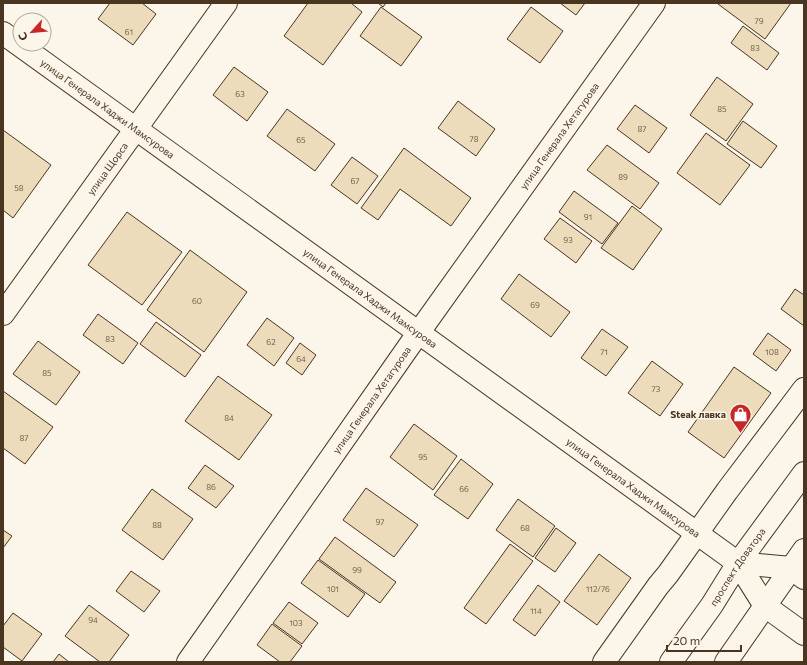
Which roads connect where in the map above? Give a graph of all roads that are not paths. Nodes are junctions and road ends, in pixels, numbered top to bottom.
1 (226, 3) edge
2 (654, 3) edge
3 (3, 33) edge
4 (136, 128) junction
5 (3, 314) edge
6 (419, 332) junction
7 (804, 389) edge
8 (804, 473) edge
9 (696, 533) junction
10 (804, 550) edge
11 (738, 563) junction
12 (798, 573) edge
13 (765, 606) junction
14 (804, 634) edge
15 (188, 662) edge
16 (604, 662) edge
17 (671, 662) edge
18 (726, 662) edge

1 - 4 street, улица Щорса
2 - 6 street, улица Генерала Хетагурова
3 - 4 street, улица Генерала Хаджи Мамсурова
4 - 5 street, улица Щорса
4 - 6 street, улица Генерала Хаджи Мамсурова
6 - 9 street, улица Генерала Хаджи Мамсурова
6 - 15 street, улица Генерала Хетагурова
7 - 9 street
8 - 11 street, проспект Доватора
9 - 11 street, улица Генерала Хаджи Мамсурова
9 - 16 street
10 - 12 street
11 - 12 street
11 - 13 street, улица Генерала Хаджи Мамсурова
11 - 17 street, проспект Доватора
12 - 13 street
13 - 14 street, улица Генерала Хаджи Мамсурова
13 - 18 street

